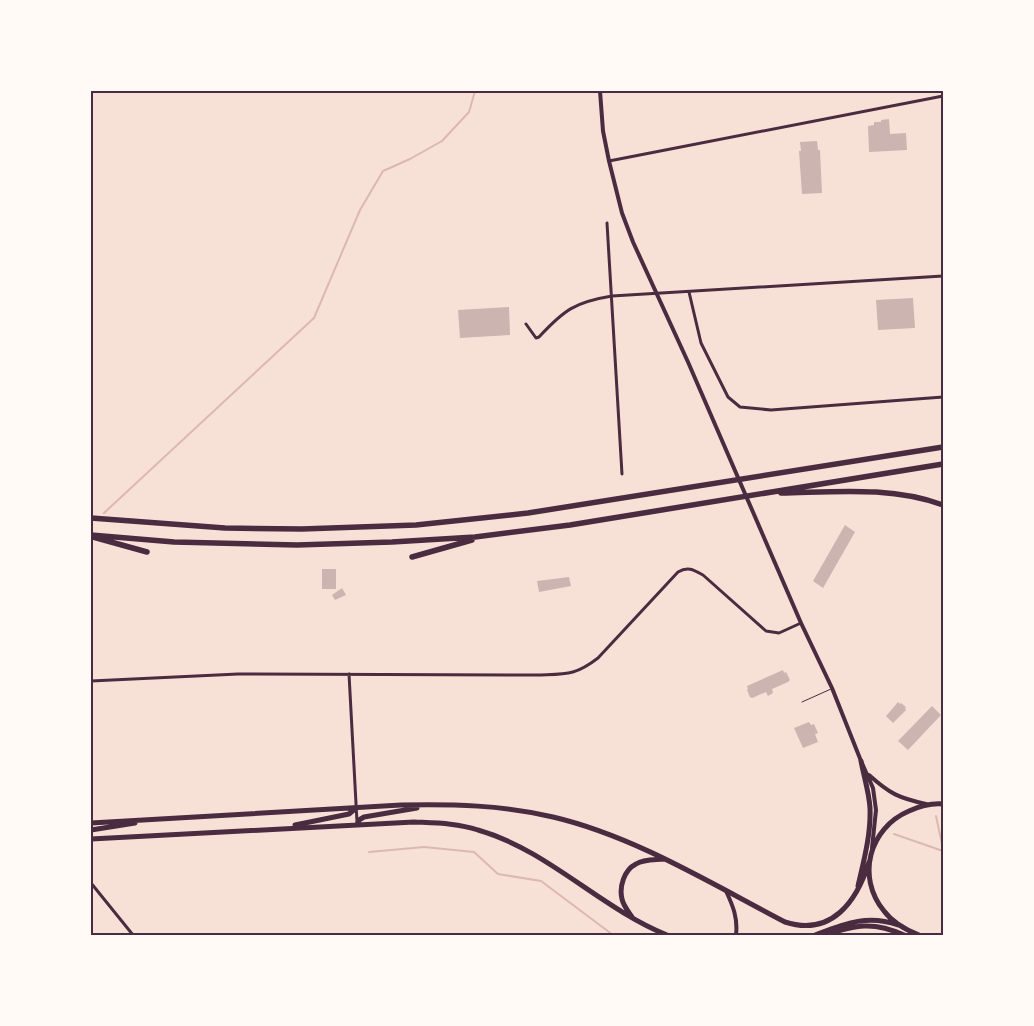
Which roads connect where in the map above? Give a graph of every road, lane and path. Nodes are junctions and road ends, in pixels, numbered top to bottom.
1 (600, 91) edge
2 (943, 96) edge
3 (609, 161) junction
4 (607, 222) dead end
5 (943, 276) edge
6 (689, 292) junction
7 (656, 294) junction
8 (612, 296) junction
9 (526, 324) dead end
10 (943, 397) edge
11 (943, 447) edge
12 (943, 464) edge
13 (622, 474) dead end
14 (762, 494) junction
15 (943, 505) edge
16 (91, 518) edge
17 (495, 534) junction
18 (91, 535) edge
19 (147, 552) dead end
20 (412, 557) dead end
21 (801, 622) junction
22 (349, 674) junction
23 (91, 681) edge
24 (832, 688) junction
25 (802, 702) dead end
26 (861, 761) junction
27 (867, 774) junction
28 (438, 804) junction
29 (943, 804) edge
30 (927, 805) junction
31 (356, 808) junction
32 (158, 819) junction
33 (91, 823) edge
34 (357, 825) junction
35 (276, 829) junction
36 (91, 830) edge
37 (91, 839) edge
38 (872, 848) junction
39 (664, 859) junction
40 (869, 862) junction
41 (91, 883) edge
42 (726, 891) junction
43 (856, 894) junction
44 (632, 918) junction
45 (901, 926) junction
46 (133, 935) edge
47 (667, 935) edge
48 (736, 935) edge
49 (815, 935) edge
50 (824, 935) edge
51 (904, 935) edge
52 (919, 935) edge

1 - 3 street
2 - 3 street
3 - 7 street
4 - 8 street
5 - 6 street
6 - 7 street
6 - 10 street
7 - 8 street
7 - 21 street
8 - 9 street
8 - 13 street
11 - 16 highway
12 - 14 highway
14 - 15 highway
14 - 17 highway
17 - 18 highway
17 - 20 highway
18 - 19 highway
21 - 22 street
21 - 24 street
22 - 23 street
22 - 31 street
24 - 25 lane
24 - 26 street
26 - 27 street
26 - 43 main road
27 - 30 street
27 - 38 street
28 - 31 main road
28 - 34 main road
28 - 39 main road
29 - 30 main road
30 - 38 main road
31 - 32 main road
31 - 34 street
31 - 35 main road
32 - 33 main road
32 - 36 main road
34 - 35 main road
34 - 44 main road
35 - 37 main road
38 - 40 main road
39 - 42 main road
39 - 44 main road
40 - 43 main road
40 - 45 main road
41 - 46 street
42 - 43 main road
42 - 48 street
44 - 47 main road
45 - 49 main road
45 - 52 main road
50 - 51 main road

